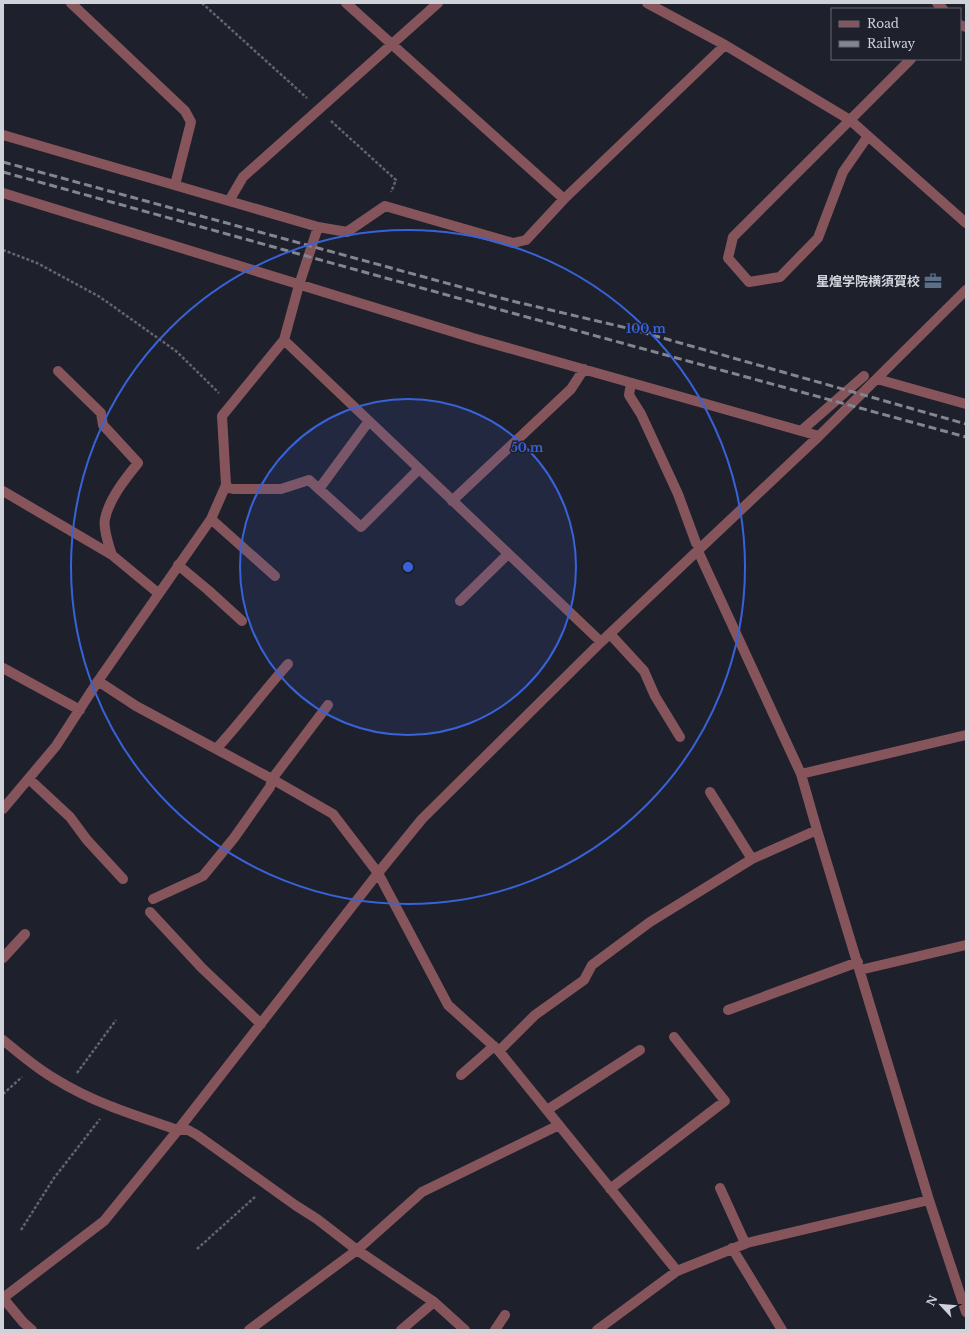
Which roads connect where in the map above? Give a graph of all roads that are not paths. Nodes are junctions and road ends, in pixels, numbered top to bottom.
1 (71, 3) edge
2 (346, 3) edge
3 (438, 3) edge
4 (647, 3) edge
5 (391, 44) junction
6 (725, 45) junction
7 (910, 60) edge
8 (850, 120) junction
9 (3, 135) edge
10 (868, 136) junction
11 (175, 185) junction
12 (3, 193) edge
13 (564, 199) junction
14 (229, 201) junction
15 (966, 223) edge
16 (318, 227) junction
17 (299, 285) junction
18 (966, 290) edge
19 (284, 340) junction
20 (584, 369) junction
21 (58, 371) dead end
22 (864, 376) dead end
23 (877, 379) junction
24 (631, 383) junction
25 (966, 404) edge
26 (369, 421) junction
27 (801, 431) junction
28 (819, 436) junction
29 (419, 469) junction
30 (225, 487) junction
31 (319, 489) junction
32 (3, 491) edge
33 (452, 501) junction
34 (210, 519) junction
35 (697, 547) junction
36 (508, 554) junction
37 (112, 555) junction
38 (178, 565) junction
39 (275, 576) dead end
40 (158, 593) junction
41 (460, 601) dead end
42 (242, 621) dead end
43 (610, 634) junction
44 (601, 642) junction
45 (288, 664) dead end
46 (3, 668) edge
47 (98, 681) junction
48 (328, 705) dead end
49 (80, 710) junction
50 (966, 735) edge
51 (680, 737) dead end
52 (216, 749) junction
53 (801, 774) junction
54 (272, 778) junction
55 (29, 779) junction
56 (710, 792) dead end
57 (3, 809) edge
58 (817, 830) junction
59 (752, 859) junction
60 (378, 873) junction
61 (123, 879) dead end
62 (153, 899) dead end
63 (150, 912) dead end
64 (25, 934) dead end
65 (966, 945) edge
66 (3, 958) edge
67 (859, 966) junction
68 (728, 1010) dead end
69 (261, 1024) junction
70 (674, 1038) dead end
71 (3, 1040) edge
72 (497, 1049) junction
73 (640, 1050) dead end
74 (461, 1075) dead end
75 (547, 1110) junction
76 (559, 1125) junction
77 (178, 1130) junction
78 (720, 1188) dead end
79 (610, 1189) junction
80 (929, 1200) junction
81 (744, 1243) junction
82 (732, 1248) junction
83 (357, 1250) junction
84 (677, 1271) junction
85 (3, 1298) edge
86 (434, 1302) junction
87 (966, 1312) edge
88 (505, 1315) dead end
89 (32, 1330) edge
90 (249, 1330) edge
91 (401, 1330) edge
92 (465, 1330) edge
93 (495, 1330) edge
94 (597, 1330) edge
95 (782, 1330) edge

1 - 11 street
2 - 5 street
3 - 5 street
4 - 6 street
5 - 13 street
5 - 14 street
6 - 8 street
6 - 13 street
7 - 8 street
8 - 10 street
8 - 10 street
9 - 11 street
10 - 15 street
11 - 14 street
12 - 17 street
13 - 16 street
14 - 16 street
16 - 17 street
17 - 19 street
17 - 20 street
18 - 23 street
19 - 26 street
19 - 30 street
20 - 24 street
20 - 33 street
21 - 37 street
22 - 27 street
23 - 25 street
23 - 28 street
24 - 27 street
24 - 35 street
26 - 29 street
26 - 31 street
27 - 28 street
28 - 35 street
29 - 31 street
29 - 33 street
30 - 31 street
30 - 34 street
32 - 37 street
33 - 36 street
34 - 38 street
34 - 39 street
35 - 43 street
35 - 53 street
36 - 41 street
36 - 44 street
37 - 40 street
38 - 40 street
38 - 42 street
40 - 47 street
43 - 44 street
43 - 51 street
44 - 60 street
45 - 52 street
46 - 49 street
47 - 49 street
47 - 52 street
48 - 54 street
49 - 55 street
50 - 53 street
52 - 54 street
53 - 58 street
54 - 60 street
54 - 62 street
55 - 57 street
55 - 61 street
56 - 59 street
58 - 59 street
58 - 67 street
59 - 72 street
60 - 69 street
60 - 72 street
63 - 69 street
64 - 66 street
65 - 67 street
67 - 68 street
67 - 80 street
69 - 77 street
70 - 79 street
71 - 77 street
72 - 74 street
72 - 75 street
73 - 75 street
75 - 76 street
76 - 79 street
76 - 83 street
77 - 83 street
77 - 85 street
78 - 81 street
79 - 84 street
80 - 81 street
80 - 87 street
81 - 82 street
82 - 84 street
82 - 95 street
83 - 86 street
83 - 90 street
84 - 94 street
85 - 89 street
86 - 91 street
86 - 92 street
88 - 93 street

